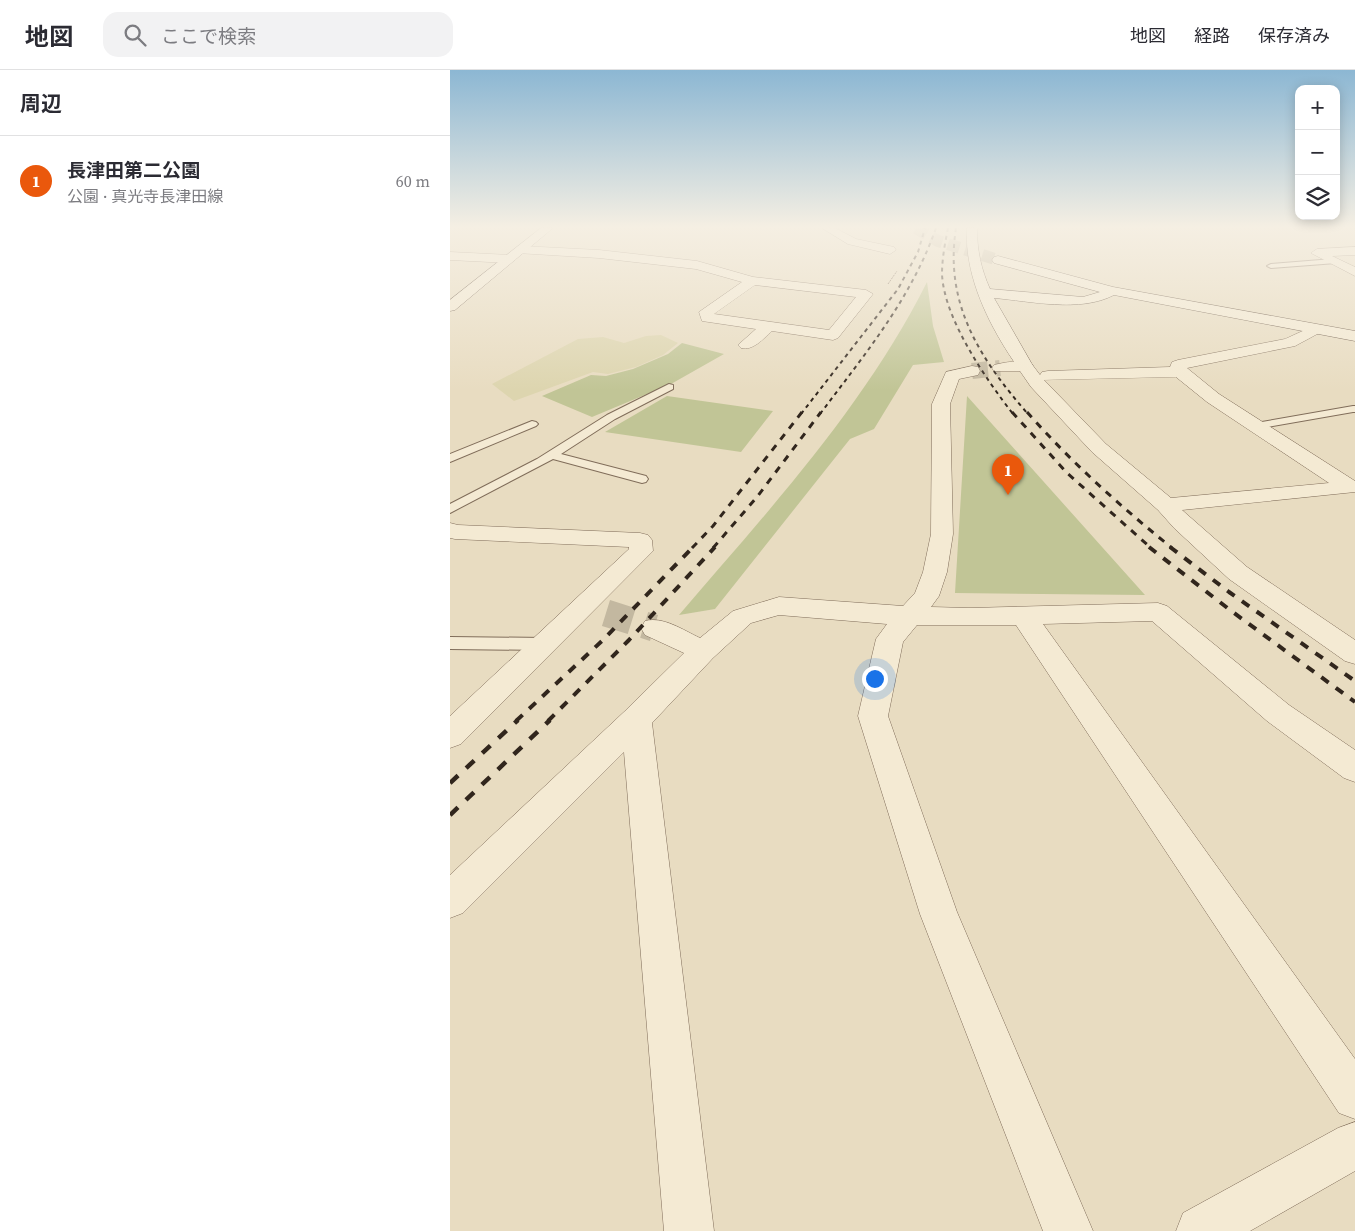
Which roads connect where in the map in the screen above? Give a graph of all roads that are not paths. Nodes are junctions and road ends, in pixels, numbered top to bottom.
1 (481, 282) edge
2 (750, 282) edge
3 (762, 282) edge
4 (981, 282) edge
5 (1080, 282) edge
6 (1112, 291) junction
7 (985, 293) junction
8 (450, 307) edge
9 (769, 326) junction
10 (1316, 329) junction
11 (1355, 336) edge
12 (746, 345) dead end
13 (1025, 366) junction
14 (1000, 368) tunnel mouth
15 (972, 371) tunnel mouth
16 (1180, 372) junction
17 (1048, 376) dead end
18 (669, 387) dead end
19 (1353, 409) dead end
20 (532, 424) dead end
21 (1256, 426) junction
22 (551, 455) junction
23 (450, 458) edge
24 (642, 479) dead end
25 (1166, 506) junction
26 (450, 509) edge
27 (450, 530) edge
28 (910, 615) junction
29 (1023, 615) junction
30 (654, 628) tunnel mouth
31 (450, 643) edge
32 (545, 644) junction
33 (703, 650) junction
34 (1355, 654) edge
35 (636, 720) junction
36 (450, 735) edge
37 (1355, 768) edge
38 (450, 900) edge
39 (1355, 1096) edge
40 (1355, 1145) edge
41 (689, 1231) edge
42 (1068, 1231) edge
43 (1201, 1231) edge

1 - 8 street
2 - 9 street
3 - 9 street
4 - 7 street
5 - 6 street
6 - 7 street
6 - 10 street
7 - 13 street
9 - 12 street
10 - 11 street
10 - 16 street
13 - 14 street
13 - 25 street
15 - 28 street
16 - 17 street
16 - 21 street
18 - 22 lane
19 - 21 lane
20 - 23 lane
21 - 25 street
22 - 24 lane
22 - 26 lane
25 - 34 street
27 - 32 street
28 - 29 street
28 - 33 street
28 - 42 street
29 - 37 street
29 - 39 street
30 - 33 street
31 - 32 lane
32 - 36 street
33 - 35 street
35 - 38 street
35 - 41 street
40 - 43 street

